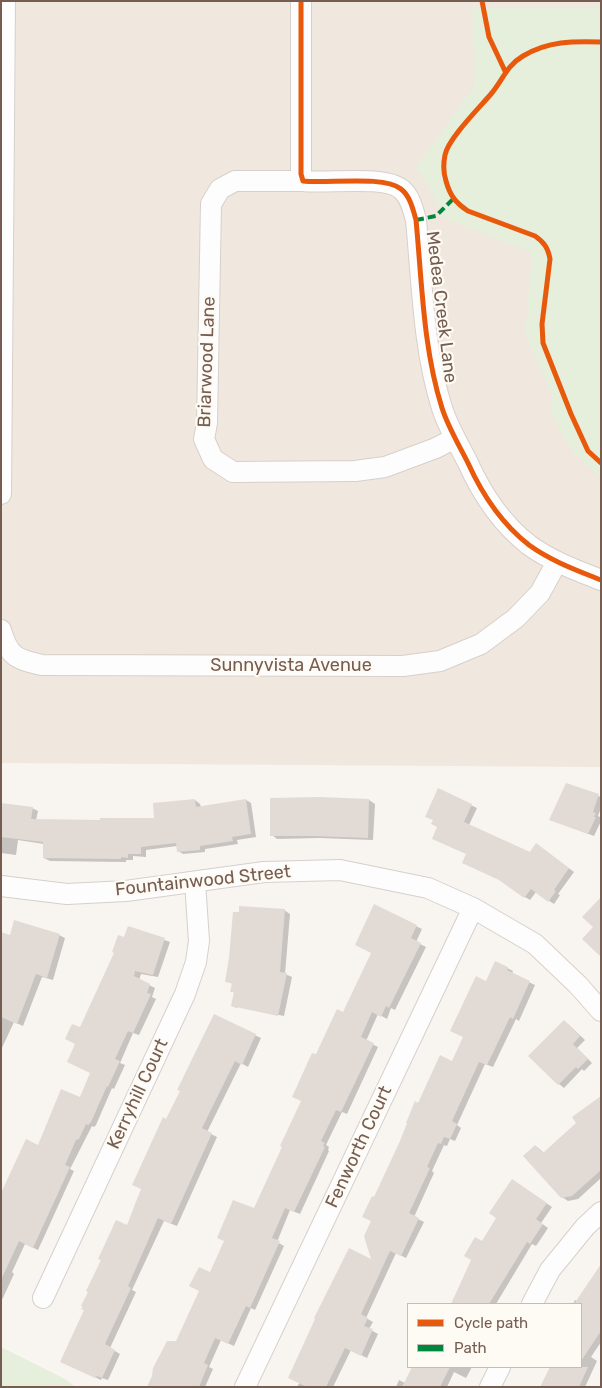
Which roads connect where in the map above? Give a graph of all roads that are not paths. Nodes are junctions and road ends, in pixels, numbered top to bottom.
1 (6, 1) edge
2 (301, 1) edge
3 (303, 181) junction
4 (455, 438) junction
5 (1, 494) edge
6 (557, 562) junction
7 (601, 580) edge
8 (1, 630) edge
9 (195, 882) junction
10 (1, 886) edge
11 (473, 908) junction
12 (601, 1011) edge
13 (601, 1212) edge
14 (43, 1298) dead end
15 (533, 1303) edge
16 (500, 1368) edge
17 (245, 1387) edge
18 (490, 1387) edge

1 - 5 street
2 - 3 street
3 - 4 street, Medea Creek Lane
3 - 4 street, Briarwood Lane
4 - 6 street, Medea Creek Lane
6 - 7 street, Medea Creek Lane
6 - 8 street, Sunnyvista Avenue
9 - 10 street, Fountainwood Street
9 - 11 street, Fountainwood Street
9 - 14 street, Kerryhill Court
11 - 12 street, Fountainwood Street
11 - 17 street, Fenworth Court
13 - 15 street
16 - 18 street

